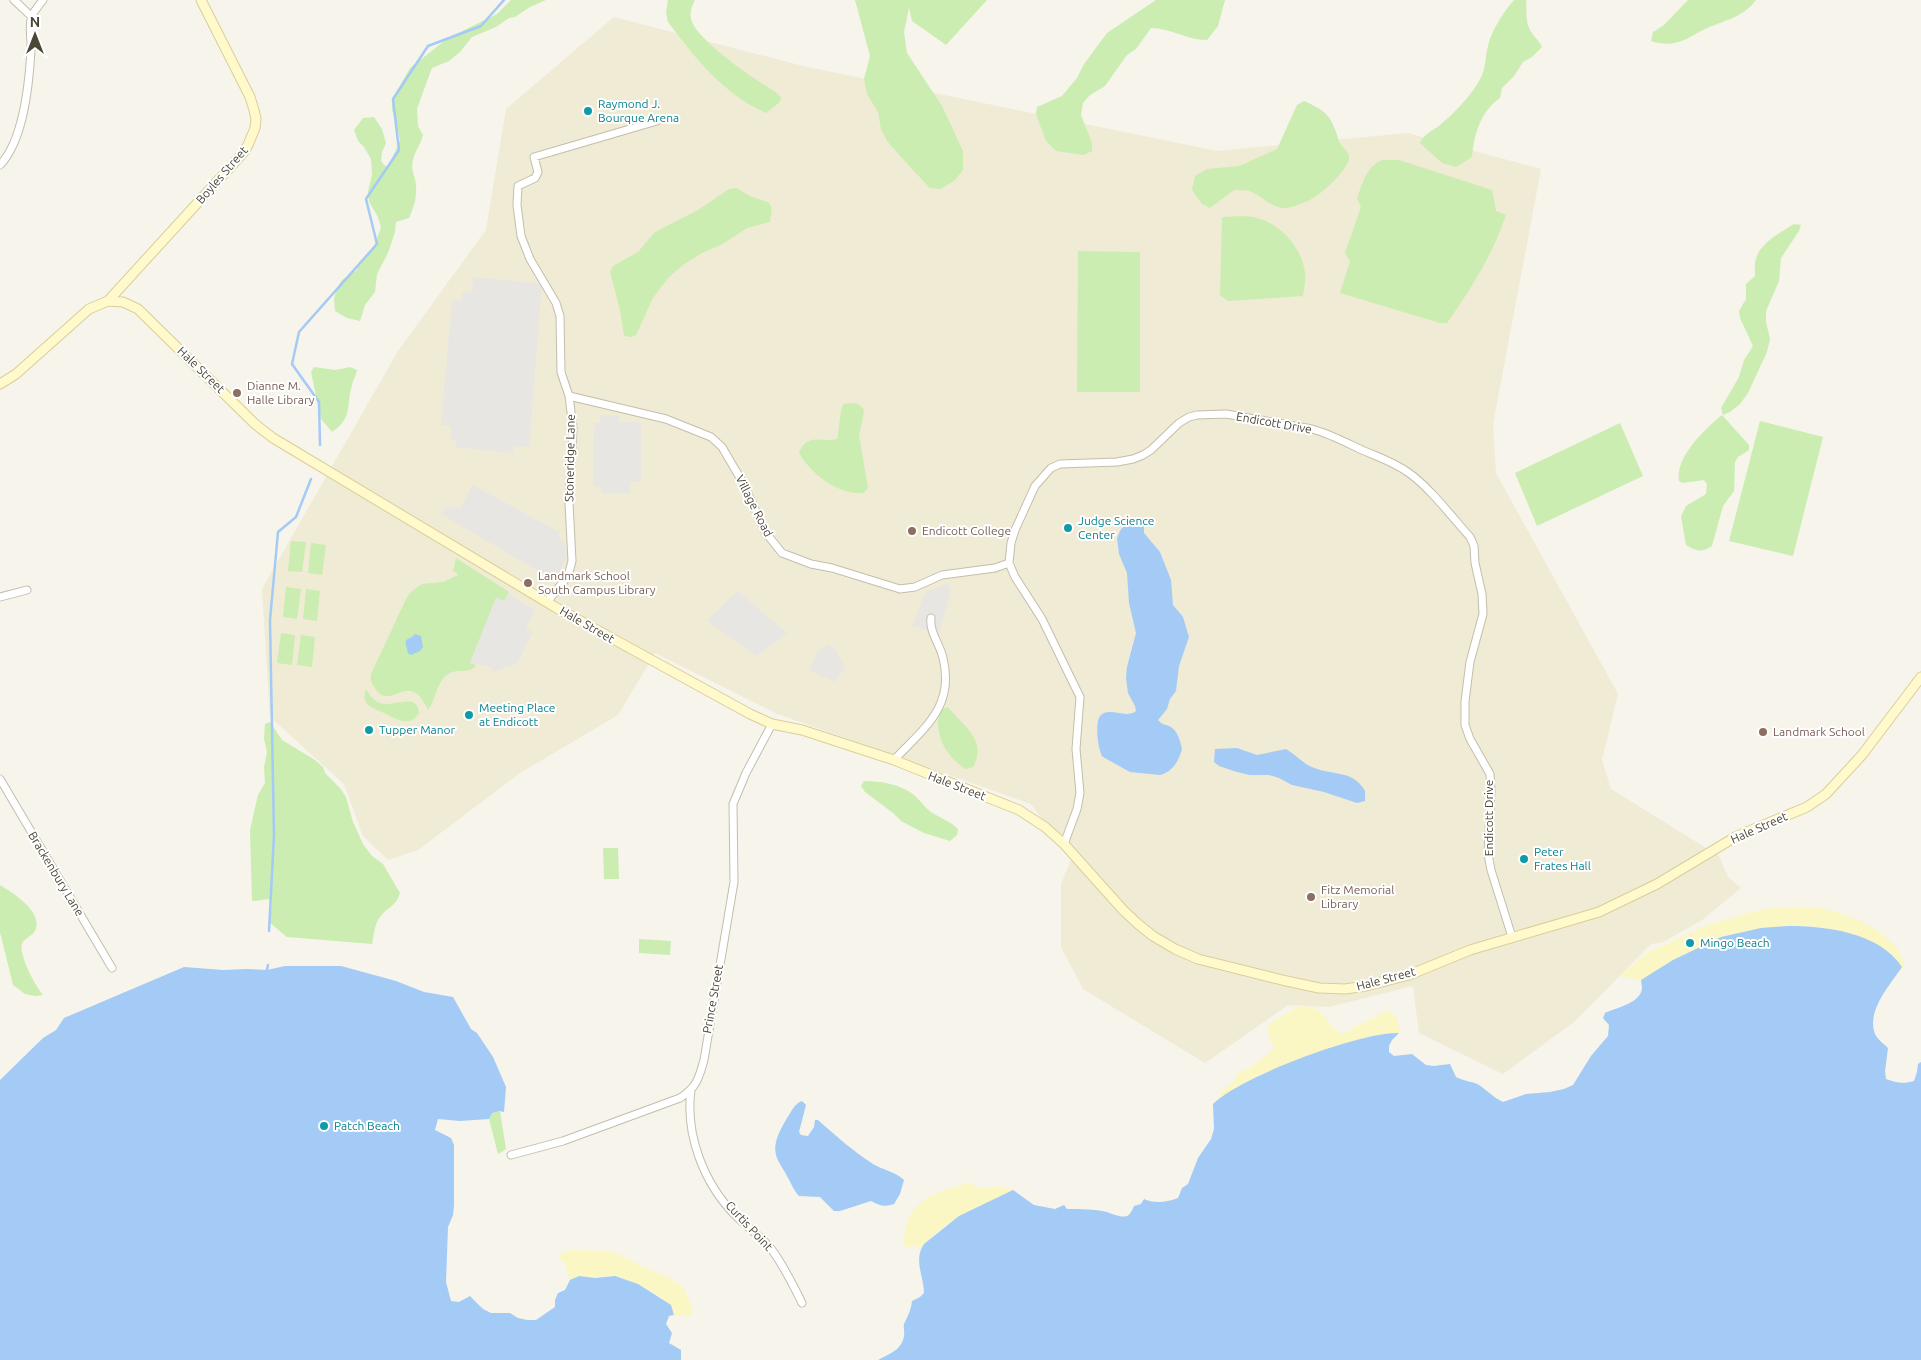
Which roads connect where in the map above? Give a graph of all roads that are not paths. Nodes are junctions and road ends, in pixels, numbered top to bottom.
1 (14, 0) edge
2 (43, 0) edge
3 (201, 0) edge
4 (32, 16) junction
5 (657, 122) dead end
6 (0, 165) edge
7 (108, 301) junction
8 (0, 384) edge
9 (569, 396) junction
10 (1009, 564) junction
11 (27, 590) dead end
12 (0, 597) edge
13 (547, 602) junction
14 (931, 618) dead end
15 (1921, 678) edge
16 (772, 724) junction
17 (894, 760) junction
18 (0, 779) edge
19 (1064, 844) junction
20 (1512, 937) junction
21 (112, 968) dead end
22 (691, 1090) junction
23 (511, 1155) dead end
24 (802, 1303) dead end

1 - 4 street
2 - 4 street
3 - 7 main road, Boyles Street
4 - 6 street
5 - 9 street, Stoneridge Lane
7 - 8 main road
7 - 13 main road, Hale Street
9 - 10 street, Village Road
9 - 13 street, Stoneridge Lane
10 - 19 street
10 - 20 street, Endicott Drive
11 - 12 street
13 - 16 main road, Hale Street
14 - 17 street
15 - 20 main road, Hale Street
16 - 17 main road, Hale Street
16 - 22 street, Prince Street
17 - 19 main road, Hale Street
18 - 21 street, Brackenbury Lane
19 - 20 main road, Hale Street
22 - 23 street
22 - 24 street, Curtis Point

